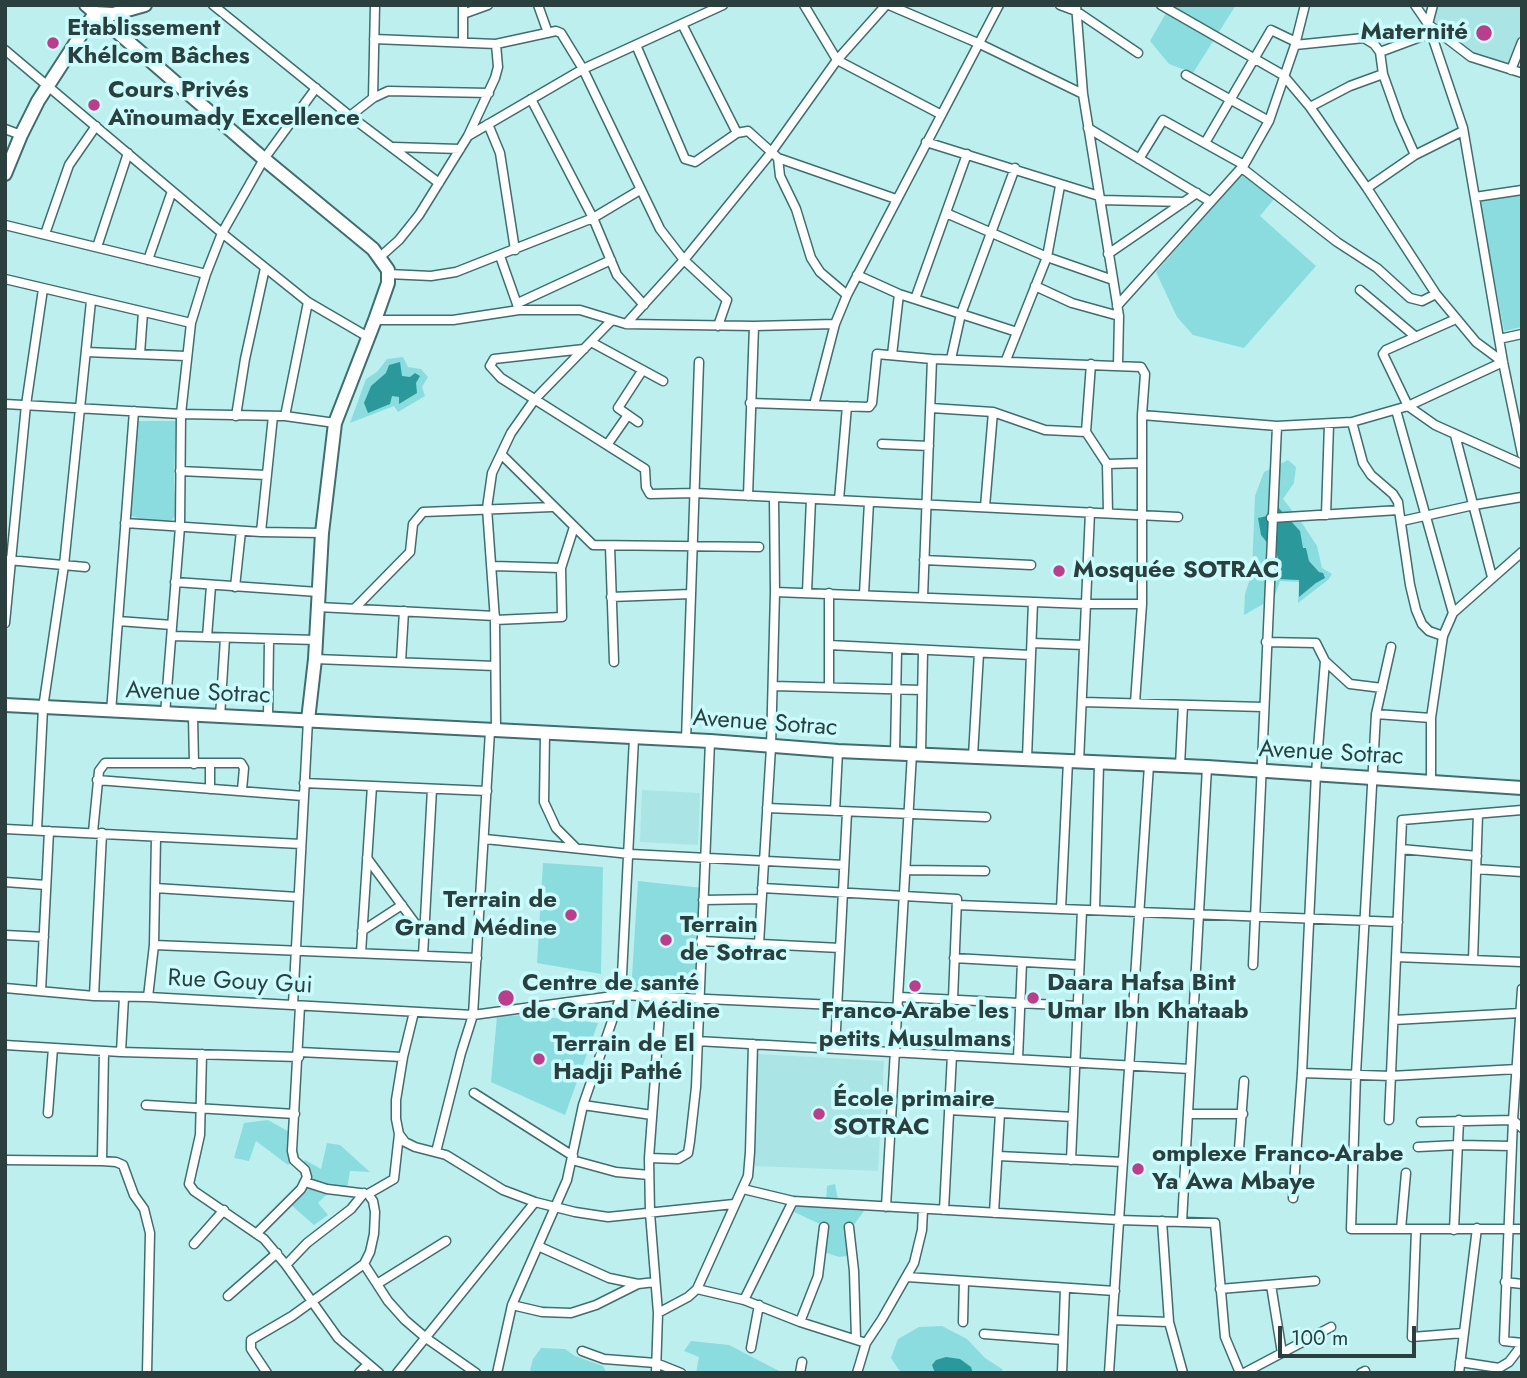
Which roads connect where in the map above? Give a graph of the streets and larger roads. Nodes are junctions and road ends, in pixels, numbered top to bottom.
1 (145, 5) edge
2 (214, 5) edge
3 (375, 5) edge
4 (488, 5) edge
5 (538, 5) edge
6 (723, 5) edge
7 (804, 5) edge
8 (887, 5) edge
9 (999, 5) edge
10 (1060, 5) edge
11 (1161, 5) edge
12 (1305, 5) edge
13 (1415, 5) edge
14 (1433, 5) edge
15 (1076, 8) edge
16 (90, 9) edge
17 (463, 9) edge
18 (682, 24) junction
19 (1429, 29) junction
20 (548, 33) junction
21 (374, 39) junction
22 (463, 42) junction
23 (1522, 42) edge
24 (1296, 43) junction
25 (496, 44) junction
26 (980, 44) junction
27 (636, 45) junction
28 (5, 50) edge
29 (1138, 52) dead end
30 (1380, 52) junction
31 (1253, 57) junction
32 (837, 60) junction
33 (583, 69) junction
34 (1511, 70) junction
35 (1522, 73) edge
36 (1383, 74) junction
37 (1186, 75) dead end
38 (1283, 75) junction
39 (48, 86) junction
40 (316, 88) junction
41 (489, 93) junction
42 (1083, 94) junction
43 (373, 98) junction
44 (531, 99) junction
45 (1230, 99) junction
46 (1310, 107) junction
47 (940, 114) junction
48 (351, 116) junction
49 (1269, 121) junction
50 (488, 124) junction
51 (96, 126) junction
52 (1088, 128) junction
53 (5, 129) edge
54 (1463, 131) junction
55 (737, 133) junction
56 (21, 135) junction
57 (468, 136) junction
58 (926, 142) junction
59 (1205, 143) junction
60 (391, 147) junction
61 (460, 149) junction
62 (128, 153) junction
63 (967, 154) junction
64 (1415, 155) junction
65 (774, 156) junction
66 (264, 159) junction
67 (1139, 159) junction
68 (1243, 166) junction
69 (1015, 168) junction
70 (5, 174) edge
71 (439, 183) junction
72 (1060, 186) junction
73 (1367, 188) junction
74 (640, 190) junction
75 (1522, 190) edge
76 (172, 191) junction
77 (1197, 193) junction
78 (1475, 197) junction
79 (1100, 198) junction
80 (896, 199) junction
81 (1184, 202) junction
82 (1211, 202) junction
83 (946, 213) junction
84 (593, 218) junction
85 (5, 225) edge
86 (222, 233) junction
87 (991, 233) junction
88 (45, 234) junction
89 (97, 247) junction
90 (515, 250) junction
91 (1108, 254) junction
92 (380, 257) junction
93 (500, 257) junction
94 (1047, 257) junction
95 (148, 260) junction
96 (611, 260) junction
97 (684, 260) junction
98 (265, 268) junction
99 (205, 274) junction
100 (388, 274) junction
101 (856, 275) junction
102 (5, 279) edge
103 (1113, 280) junction
104 (1035, 286) junction
105 (43, 289) junction
106 (1360, 290) dead end
107 (899, 294) junction
108 (1436, 294) junction
109 (847, 296) junction
110 (915, 299) junction
111 (91, 301) junction
112 (308, 302) junction
113 (644, 304) junction
114 (518, 306) junction
115 (1117, 306) junction
116 (143, 312) junction
117 (961, 314) junction
118 (1119, 316) junction
119 (1456, 319) junction
120 (375, 320) junction
121 (612, 320) junction
122 (191, 323) junction
123 (626, 324) junction
124 (835, 324) junction
125 (718, 326) junction
126 (754, 326) junction
127 (1017, 332) junction
128 (1522, 334) edge
129 (368, 337) junction
130 (1416, 337) junction
131 (1499, 340) junction
132 (587, 345) junction
133 (86, 352) junction
134 (140, 354) junction
135 (892, 355) junction
136 (186, 356) junction
137 (932, 359) junction
138 (951, 359) junction
139 (1006, 360) junction
140 (699, 362) dead end
141 (1503, 362) junction
142 (1091, 364) junction
143 (1118, 365) junction
144 (642, 370) junction
145 (663, 381) dead end
146 (535, 399) junction
147 (750, 403) junction
148 (5, 404) edge
149 (26, 405) junction
150 (814, 405) junction
151 (847, 406) junction
152 (1408, 406) junction
153 (81, 407) junction
154 (931, 408) junction
155 (1396, 410) junction
156 (1517, 410) edge
157 (134, 411) junction
158 (993, 412) junction
159 (181, 414) junction
160 (628, 415) junction
161 (1142, 415) junction
162 (236, 416) junction
163 (274, 416) junction
164 (285, 416) junction
165 (638, 422) dead end
166 (1352, 422) junction
167 (335, 423) junction
168 (1329, 424) junction
169 (1277, 426) junction
170 (1086, 432) junction
171 (1455, 435) junction
172 (607, 444) junction
173 (882, 444) dead end
174 (929, 446) junction
175 (500, 454) junction
176 (1522, 454) edge
177 (1141, 463) junction
178 (1107, 464) junction
179 (1522, 464) edge
180 (180, 471) junction
181 (266, 475) junction
182 (695, 493) junction
183 (748, 496) junction
184 (774, 497) junction
185 (1522, 497) edge
186 (811, 499) junction
187 (839, 500) junction
188 (869, 502) junction
189 (927, 504) junction
190 (1474, 505) junction
191 (552, 507) junction
192 (985, 507) junction
193 (487, 509) junction
194 (1399, 510) junction
195 (1090, 512) junction
196 (1108, 513) junction
197 (1142, 514) junction
198 (1326, 515) junction
199 (1425, 516) junction
200 (1178, 517) dead end
201 (1271, 518) junction
202 (1402, 521) junction
203 (125, 523) junction
204 (180, 527) junction
205 (574, 527) junction
206 (241, 530) junction
207 (261, 532) junction
208 (322, 533) junction
209 (610, 546) junction
210 (693, 546) junction
211 (760, 547) dead end
212 (1522, 552) edge
213 (8, 560) edge
214 (924, 560) junction
215 (65, 565) junction
216 (1031, 565) dead end
217 (85, 566) dead end
218 (493, 566) junction
219 (561, 568) junction
220 (1492, 577) junction
221 (175, 582) junction
222 (211, 586) junction
223 (235, 587) junction
224 (318, 592) junction
225 (775, 592) junction
226 (807, 592) junction
227 (829, 593) junction
228 (691, 594) junction
229 (864, 594) junction
230 (611, 597) junction
231 (923, 597) junction
232 (1033, 602) junction
233 (1086, 604) junction
234 (1142, 604) junction
235 (318, 607) junction
236 (354, 608) junction
237 (404, 611) junction
238 (1453, 613) junction
239 (495, 618) junction
240 (118, 621) junction
241 (5, 623) edge
242 (172, 625) junction
243 (172, 636) junction
244 (1443, 636) junction
245 (207, 637) junction
246 (225, 638) junction
247 (269, 640) junction
248 (316, 640) junction
249 (1266, 642) junction
250 (1032, 643) junction
251 (830, 645) junction
252 (1084, 645) junction
253 (1391, 647) dead end
254 (897, 650) junction
255 (923, 651) junction
256 (979, 653) junction
257 (1031, 655) junction
258 (315, 659) junction
259 (1325, 661) junction
260 (401, 662) junction
261 (614, 662) dead end
262 (495, 666) junction
263 (773, 686) junction
264 (829, 687) junction
265 (1382, 688) junction
266 (897, 690) junction
267 (922, 690) junction
268 (1083, 702) junction
269 (1135, 703) junction
270 (5, 705) edge
271 (1183, 705) junction
272 (1263, 707) junction
273 (43, 708) junction
274 (111, 712) junction
275 (165, 714) junction
276 (1376, 714) junction
277 (193, 716) junction
278 (220, 718) junction
279 (268, 718) junction
280 (1431, 718) junction
281 (308, 720) junction
282 (493, 731) junction
283 (545, 734) junction
284 (635, 738) junction
285 (686, 740) junction
286 (710, 741) junction
287 (771, 747) junction
288 (838, 751) junction
289 (895, 752) junction
290 (916, 753) junction
291 (973, 756) junction
292 (1027, 758) junction
293 (1074, 762) junction
294 (194, 764) junction
295 (210, 764) junction
296 (1099, 764) junction
297 (1149, 765) junction
298 (1180, 766) junction
299 (1207, 767) junction
300 (1260, 770) junction
301 (1316, 773) junction
302 (1373, 776) junction
303 (97, 780) junction
304 (1431, 781) junction
305 (304, 783) junction
306 (372, 786) junction
307 (1522, 788) edge
308 (210, 789) junction
309 (432, 789) junction
310 (242, 790) junction
311 (487, 791) junction
312 (303, 796) junction
313 (767, 808) junction
314 (1522, 810) edge
315 (835, 811) junction
316 (847, 812) junction
317 (909, 814) junction
318 (1478, 814) junction
319 (986, 817) dead end
320 (5, 829) edge
321 (37, 830) junction
322 (50, 831) junction
323 (98, 832) junction
324 (156, 837) junction
325 (485, 839) junction
326 (301, 845) junction
327 (576, 848) junction
328 (1401, 849) junction
329 (630, 854) junction
330 (1477, 856) junction
331 (367, 858) junction
332 (705, 858) junction
333 (764, 861) junction
334 (844, 865) junction
335 (1476, 869) junction
336 (907, 870) junction
337 (985, 871) dead end
338 (1522, 872) edge
339 (5, 882) edge
340 (46, 885) junction
341 (155, 888) junction
342 (762, 888) junction
343 (842, 892) junction
344 (905, 896) junction
345 (298, 897) junction
346 (761, 899) junction
347 (703, 900) junction
348 (402, 905) junction
349 (957, 905) junction
350 (1061, 909) junction
351 (1082, 910) junction
352 (1095, 910) junction
353 (1140, 912) junction
354 (1199, 914) junction
355 (1254, 917) junction
356 (1309, 919) junction
357 (1365, 921) junction
358 (1398, 922) junction
359 (362, 931) junction
360 (5, 935) edge
361 (424, 935) junction
362 (44, 937) junction
363 (702, 941) junction
364 (759, 944) junction
365 (154, 945) junction
366 (840, 948) junction
367 (295, 950) junction
368 (361, 953) junction
369 (422, 956) junction
370 (1396, 957) junction
371 (477, 958) junction
372 (954, 958) junction
373 (1473, 960) junction
374 (1022, 962) junction
375 (1522, 962) edge
376 (1079, 965) junction
377 (1252, 965) dead end
378 (5, 988) edge
379 (1522, 989) edge
380 (41, 991) junction
381 (621, 995) junction
382 (94, 996) junction
383 (124, 997) junction
384 (148, 997) junction
385 (661, 997) junction
386 (900, 997) junction
387 (699, 999) junction
388 (953, 999) junction
389 (1020, 1003) junction
390 (837, 1005) junction
391 (297, 1006) junction
392 (1078, 1006) junction
393 (899, 1008) junction
394 (414, 1012) junction
395 (1520, 1013) edge
396 (473, 1015) junction
397 (1394, 1020) junction
398 (697, 1041) junction
399 (753, 1044) junction
400 (5, 1045) edge
401 (53, 1048) junction
402 (835, 1049) junction
403 (104, 1051) junction
404 (121, 1052) junction
405 (897, 1052) junction
406 (1520, 1052) edge
407 (202, 1054) junction
408 (299, 1055) junction
409 (952, 1055) junction
410 (403, 1057) junction
411 (1018, 1059) junction
412 (1076, 1062) junction
413 (1130, 1065) junction
414 (1190, 1069) junction
415 (1517, 1069) junction
416 (1302, 1073) junction
417 (1356, 1074) junction
418 (1391, 1076) junction
419 (1244, 1082) dead end
420 (474, 1093) dead end
421 (146, 1105) dead end
422 (583, 1105) junction
423 (201, 1107) junction
424 (949, 1110) junction
425 (48, 1113) dead end
426 (1000, 1113) junction
427 (295, 1114) junction
428 (1188, 1114) junction
429 (1243, 1114) junction
430 (652, 1115) junction
431 (1073, 1117) junction
432 (1389, 1120) dead end
433 (1459, 1120) junction
434 (1513, 1120) junction
435 (1421, 1122) dead end
436 (1522, 1128) edge
437 (399, 1134) junction
438 (1458, 1145) junction
439 (1512, 1146) junction
440 (1418, 1147) dead end
441 (1239, 1149) dead end
442 (436, 1152) junction
443 (998, 1156) junction
444 (572, 1158) junction
445 (649, 1158) junction
446 (5, 1160) edge
447 (102, 1160) junction
448 (1071, 1160) junction
449 (1123, 1162) junction
450 (1406, 1172) dead end
451 (649, 1175) junction
452 (306, 1182) junction
453 (743, 1189) junction
454 (366, 1193) junction
455 (1293, 1198) dead end
456 (793, 1201) junction
457 (535, 1202) junction
458 (734, 1204) junction
459 (886, 1207) junction
460 (556, 1208) junction
461 (923, 1209) junction
462 (224, 1210) junction
463 (944, 1210) junction
464 (650, 1213) junction
465 (994, 1213) junction
466 (1119, 1220) junction
467 (1162, 1221) junction
468 (1182, 1222) junction
469 (824, 1227) dead end
470 (849, 1227) dead end
471 (1477, 1228) junction
472 (1401, 1229) junction
473 (1508, 1229) junction
474 (1522, 1229) edge
475 (1416, 1230) junction
476 (1454, 1230) junction
477 (257, 1233) junction
478 (446, 1241) dead end
479 (194, 1244) dead end
480 (538, 1246) junction
481 (277, 1253) junction
482 (363, 1264) junction
483 (286, 1265) junction
484 (907, 1277) junction
485 (964, 1281) junction
486 (1315, 1281) dead end
487 (655, 1282) junction
488 (1505, 1282) junction
489 (1522, 1283) edge
490 (377, 1284) junction
491 (638, 1284) junction
492 (1271, 1284) junction
493 (1065, 1288) junction
494 (697, 1289) junction
495 (1220, 1289) junction
496 (1115, 1291) junction
497 (228, 1296) dead end
498 (744, 1300) junction
499 (310, 1301) junction
500 (512, 1305) junction
501 (759, 1305) junction
502 (658, 1313) junction
503 (1113, 1320) junction
504 (800, 1322) junction
505 (963, 1322) dead end
506 (1169, 1322) junction
507 (1331, 1327) dead end
508 (1463, 1333) junction
509 (984, 1334) dead end
510 (426, 1338) junction
511 (856, 1339) junction
512 (1063, 1339) junction
513 (866, 1343) junction
514 (1522, 1344) edge
515 (751, 1348) dead end
516 (582, 1351) dead end
517 (1282, 1353) junction
518 (802, 1362) dead end
519 (1460, 1362) junction
520 (367, 1365) junction
521 (656, 1368) edge
522 (263, 1371) edge
523 (473, 1372) edge
524 (1179, 1372) edge
525 (147, 1373) edge
526 (359, 1373) edge
527 (379, 1373) edge
528 (397, 1373) edge
529 (497, 1373) edge
530 (681, 1373) edge
531 (800, 1373) edge
532 (857, 1373) edge
533 (1062, 1373) edge
534 (1109, 1373) edge
535 (1242, 1373) edge
536 (1459, 1373) edge

1 - 16 street
2 - 40 street
3 - 21 street
4 - 17 street
5 - 20 street
6 - 18 street
7 - 32 street
8 - 26 street
8 - 32 street
9 - 26 street
10 - 15 street
11 - 31 street
12 - 24 street
13 - 19 street
14 - 19 street
15 - 29 street
15 - 42 street
16 - 39 street
16 - 66 street
17 - 22 street
18 - 27 street
18 - 55 street
19 - 30 street
19 - 34 street
19 - 54 street
20 - 25 street
20 - 33 street
21 - 22 street
21 - 43 street
22 - 25 street
23 - 34 street
24 - 30 street
24 - 31 street
24 - 38 street
25 - 41 street
26 - 42 street
26 - 47 street
27 - 33 street
27 - 55 street
28 - 39 street
30 - 36 street
31 - 38 street
31 - 45 street
32 - 47 street
32 - 65 street
33 - 44 street
33 - 74 street
34 - 35 street
36 - 46 street
36 - 64 street
37 - 45 street
38 - 46 street
38 - 49 street
39 - 51 street
39 - 56 street
40 - 48 street
40 - 66 street
41 - 43 street
41 - 57 street
42 - 52 street
43 - 48 street
44 - 50 street
44 - 84 street
45 - 49 street
45 - 59 street
46 - 73 street
47 - 58 street
48 - 60 street
49 - 68 street
50 - 57 street
50 - 90 street
51 - 62 street
51 - 88 street
52 - 67 street
52 - 79 street
53 - 56 street
54 - 64 street
54 - 78 street
55 - 65 street
56 - 70 street
57 - 61 street
58 - 63 street
58 - 80 street
59 - 67 street
59 - 68 street
60 - 61 street
60 - 71 street
61 - 71 street
62 - 76 street
62 - 89 street
63 - 69 street
63 - 83 street
64 - 73 street
65 - 80 street
65 - 97 street
65 - 109 street
66 - 86 street
66 - 92 street
67 - 77 street
68 - 82 street
68 - 108 street
69 - 72 street
69 - 87 street
71 - 92 street
72 - 79 street
72 - 94 street
73 - 108 street
74 - 84 street
74 - 97 street
75 - 78 street
76 - 86 street
76 - 95 street
77 - 81 street
77 - 82 street
78 - 131 street
79 - 81 street
79 - 91 street
80 - 101 street
81 - 91 street
82 - 115 street
83 - 87 street
83 - 110 street
84 - 90 street
84 - 96 street
85 - 88 street
86 - 98 street
86 - 99 street
87 - 94 street
87 - 117 street
88 - 89 street
89 - 95 street
90 - 93 street
91 - 103 street
92 - 100 street
93 - 100 street
93 - 114 street
94 - 103 street
94 - 104 street
95 - 99 street
96 - 113 street
96 - 114 street
97 - 113 street
97 - 125 street
98 - 112 street
98 - 162 street
99 - 122 street
100 - 120 street
101 - 107 street
101 - 109 street
102 - 105 street
103 - 115 street
104 - 118 street
104 - 127 street
105 - 111 street
105 - 149 street
106 - 130 street
107 - 110 street
107 - 135 street
108 - 119 street
109 - 124 street
110 - 117 street
111 - 116 street
111 - 133 street
112 - 129 street
112 - 164 street
113 - 123 street
114 - 120 street
114 - 121 street
115 - 118 street
116 - 122 street
116 - 134 street
117 - 127 street
117 - 138 street
118 - 143 street
119 - 130 street
119 - 141 street
120 - 129 street
121 - 123 street
121 - 132 street
122 - 136 street
123 - 125 street
124 - 126 street
124 - 150 street
125 - 126 street
126 - 147 street
127 - 139 street
128 - 131 street
129 - 167 street
130 - 152 street
131 - 141 street
132 - 144 street
132 - 146 street
132 - 146 street
133 - 134 street
133 - 153 street
134 - 136 street
135 - 137 street
135 - 151 street
136 - 159 street
137 - 138 street
137 - 154 street
138 - 139 street
139 - 142 street
140 - 182 street
141 - 152 street
141 - 156 street
142 - 143 street
142 - 170 street
143 - 161 street
144 - 145 street
144 - 160 street
146 - 172 street
146 - 175 street
147 - 150 street
147 - 183 street
148 - 149 street
149 - 153 street
149 - 213 street
150 - 151 street
151 - 187 street
152 - 155 street
152 - 171 street
153 - 157 street
153 - 215 street
154 - 158 street
154 - 174 street
155 - 166 street
155 - 199 street
156 - 176 street
157 - 159 street
157 - 203 street
158 - 170 street
158 - 192 street
159 - 162 street
159 - 180 street
160 - 165 street
160 - 172 street
161 - 169 street
161 - 177 street
162 - 163 street
163 - 164 street
163 - 181 street
164 - 167 street
166 - 168 street
166 - 194 street
167 - 208 street
168 - 169 street
168 - 198 street
169 - 201 street
170 - 178 street
171 - 179 street
171 - 190 street
172 - 182 street
173 - 174 street
174 - 189 street
175 - 191 street
175 - 193 street
177 - 178 street
177 - 197 street
178 - 196 street
180 - 181 street
180 - 204 street
181 - 207 street
182 - 183 street
182 - 210 street
183 - 184 street
184 - 186 street
184 - 225 street
185 - 190 street
186 - 187 street
186 - 226 street
187 - 188 street
188 - 189 street
188 - 229 street
189 - 192 street
189 - 214 street
190 - 199 street
190 - 220 street
191 - 193 street
191 - 205 street
192 - 195 street
193 - 218 street
193 - 236 street
194 - 198 street
194 - 202 street
195 - 196 street
195 - 233 street
196 - 197 street
197 - 200 street
197 - 234 street
198 - 201 street
199 - 202 street
199 - 238 street
201 - 249 street
202 - 244 street
203 - 204 street
203 - 240 street
204 - 206 street
204 - 221 street
205 - 209 street
205 - 219 street
206 - 207 street
206 - 223 street
207 - 208 street
208 - 224 street
209 - 210 street
209 - 230 street
210 - 211 street
210 - 228 street
212 - 220 street
213 - 215 street
213 - 241 street
214 - 216 street
214 - 231 street
215 - 217 street
215 - 273 street
218 - 219 street
218 - 239 street
219 - 239 street
220 - 238 street
221 - 222 street
221 - 242 street
222 - 223 street
222 - 245 street
223 - 224 street
224 - 235 street
225 - 226 street
225 - 263 street
226 - 227 street
227 - 229 street
227 - 251 street
228 - 230 street
228 - 285 street
229 - 231 street
230 - 261 street
231 - 232 street
232 - 233 street
232 - 250 street
233 - 234 street
233 - 252 street
234 - 269 street
235 - 236 street
235 - 248 street
236 - 237 street
237 - 239 street
237 - 260 street
238 - 244 street
239 - 262 street
240 - 242 street
240 - 274 street
242 - 243 street
243 - 245 street
243 - 275 street
244 - 280 street
245 - 246 street
246 - 247 street
246 - 278 street
247 - 248 street
247 - 279 street
248 - 258 street
249 - 259 street
249 - 272 street
250 - 252 street
250 - 257 street
251 - 254 street
251 - 264 street
252 - 268 street
253 - 265 street
254 - 255 street
254 - 266 street
255 - 256 street
255 - 267 street
256 - 257 street
256 - 291 street
257 - 292 street
258 - 260 street
258 - 281 street
259 - 265 street
259 - 301 street
260 - 262 street
262 - 282 street
263 - 264 street
263 - 287 street
264 - 266 street
265 - 276 street
266 - 267 street
266 - 289 street
267 - 290 street
268 - 269 street
268 - 293 street
269 - 271 street
270 - 273 street, Avenue Sotrac
271 - 272 street
271 - 298 street
272 - 300 street
273 - 274 street, Avenue Sotrac
273 - 321 street
274 - 275 street, Avenue Sotrac
275 - 277 street, Avenue Sotrac
276 - 280 street
276 - 302 street
277 - 278 street, Avenue Sotrac
277 - 294 street
278 - 279 street, Avenue Sotrac
279 - 281 street, Avenue Sotrac
280 - 304 street
281 - 282 street, Avenue Sotrac
281 - 305 street
282 - 283 street, Avenue Sotrac
282 - 311 street
283 - 284 street, Avenue Sotrac
283 - 327 street
284 - 285 street, Avenue Sotrac
284 - 329 street
285 - 286 street, Avenue Sotrac
286 - 287 street, Avenue Sotrac
286 - 332 street
287 - 288 street, Avenue Sotrac
287 - 313 street
288 - 289 street, Avenue Sotrac
288 - 315 street
289 - 290 street, Avenue Sotrac
290 - 291 street, Avenue Sotrac
290 - 317 street
291 - 292 street, Avenue Sotrac
292 - 293 street, Avenue Sotrac
293 - 296 street, Avenue Sotrac
293 - 350 street
294 - 295 street
294 - 303 street
295 - 308 street
295 - 310 street
296 - 297 street, Avenue Sotrac
296 - 352 street
297 - 298 street, Avenue Sotrac
297 - 353 street
298 - 299 street, Avenue Sotrac
299 - 300 street, Avenue Sotrac
299 - 354 street
300 - 301 street, Avenue Sotrac
300 - 355 street
301 - 302 street, Avenue Sotrac
301 - 356 street
302 - 304 street, Avenue Sotrac
302 - 357 street
303 - 308 street
303 - 323 street
304 - 307 street, Avenue Sotrac
305 - 306 street
305 - 312 street
306 - 309 street
306 - 331 street
308 - 310 street
309 - 311 street
309 - 361 street
310 - 312 street
311 - 325 street
312 - 326 street
313 - 315 street
313 - 333 street
314 - 318 street
315 - 316 street
316 - 317 street
316 - 334 street
317 - 319 street
317 - 336 street
318 - 328 street
318 - 330 street
320 - 321 street
321 - 322 street
322 - 323 street
322 - 340 street
323 - 324 street
323 - 382 street
324 - 326 street
324 - 341 street
325 - 327 street
325 - 371 street
326 - 345 street
327 - 329 street
328 - 330 street
328 - 358 street
329 - 332 street
329 - 381 street
330 - 335 street
331 - 348 street
331 - 359 street
332 - 333 street
332 - 347 street
333 - 334 street
333 - 342 street
334 - 343 street
335 - 338 street
335 - 373 street
336 - 337 street
336 - 344 street
339 - 340 street
340 - 362 street
341 - 345 street
341 - 365 street
342 - 343 street
342 - 346 street
343 - 344 street
343 - 366 street
344 - 349 street
344 - 386 street
345 - 367 street
346 - 347 street
346 - 364 street
347 - 363 street
348 - 359 street
348 - 361 street
349 - 350 street
349 - 372 street
350 - 351 street
351 - 352 street
351 - 376 street
352 - 353 street
353 - 354 street
353 - 413 street
354 - 355 street
354 - 414 street
355 - 356 street
355 - 377 street
356 - 357 street
356 - 416 street
357 - 358 street
357 - 417 street
358 - 370 street
359 - 368 street
360 - 362 street
361 - 369 street
362 - 380 street
363 - 364 street
363 - 387 street
364 - 366 street
365 - 367 street
365 - 384 street
366 - 390 street
367 - 368 street
367 - 391 street
368 - 369 street
369 - 371 street
370 - 373 street
370 - 397 street
371 - 396 street
372 - 374 street
372 - 388 street
373 - 375 street
374 - 376 street
374 - 389 street
376 - 392 street
378 - 380 street, Rue Gouy Gui
379 - 395 street
380 - 382 street, Rue Gouy Gui
381 - 385 street, Rue Gouy Gui
381 - 396 street, Rue Gouy Gui
381 - 422 street
382 - 383 street, Rue Gouy Gui
383 - 384 street, Rue Gouy Gui
383 - 404 street
384 - 391 street, Rue Gouy Gui
385 - 387 street, Rue Gouy Gui
385 - 430 street
386 - 388 street
386 - 393 street
387 - 390 street, Rue Gouy Gui
387 - 398 street
388 - 389 street
389 - 392 street
389 - 411 street
390 - 393 street, Rue Gouy Gui
390 - 402 street
391 - 394 street, Rue Gouy Gui
391 - 408 street
392 - 412 street
393 - 405 street
394 - 396 street, Rue Gouy Gui
394 - 410 street
395 - 397 street
395 - 406 street
396 - 442 street
397 - 418 street
398 - 399 street
398 - 445 street
399 - 402 street
399 - 453 street
400 - 401 street
401 - 403 street
401 - 425 street
402 - 405 street
403 - 404 street
403 - 447 street
404 - 407 street
405 - 409 street
405 - 459 street
406 - 415 street
407 - 408 street
407 - 423 street
408 - 410 street
408 - 427 street
409 - 411 street
409 - 424 street
410 - 437 street
411 - 412 street
412 - 413 street
412 - 431 street
413 - 414 street
413 - 449 street
414 - 428 street
415 - 418 street
415 - 434 street
416 - 417 street
416 - 455 street
417 - 418 street
417 - 472 street
418 - 432 street
419 - 429 street
420 - 444 street
421 - 423 street
422 - 430 street
422 - 444 street
423 - 427 street
423 - 462 street
424 - 426 street
424 - 463 street
426 - 431 street
426 - 443 street
427 - 452 street
428 - 429 street
428 - 468 street
429 - 441 street
430 - 445 street
431 - 448 street
433 - 434 street
433 - 435 street
433 - 438 street
434 - 436 street
434 - 439 street
437 - 442 street
437 - 454 street
438 - 439 street
438 - 440 street
438 - 476 street
439 - 473 street
442 - 457 street
443 - 448 street
443 - 465 street
444 - 451 street
444 - 460 street
445 - 451 street
446 - 447 street
447 - 525 street
448 - 449 street
449 - 466 street
450 - 472 street
451 - 464 street
452 - 454 street
452 - 477 street
453 - 456 street
453 - 458 street
454 - 482 street
454 - 483 street
456 - 459 street
456 - 498 street
457 - 460 street
457 - 510 street
458 - 464 street
458 - 494 street
459 - 461 street
460 - 464 street
460 - 480 street
461 - 463 street
461 - 484 street
462 - 477 street
462 - 479 street
463 - 465 street
464 - 487 street
465 - 466 street
466 - 467 street
466 - 496 street
467 - 468 street
467 - 506 street
468 - 495 street
469 - 504 street
470 - 511 street
471 - 473 street
471 - 476 street
471 - 508 street
472 - 475 street
473 - 474 street
473 - 488 street
475 - 476 street
475 - 508 street
477 - 481 street
478 - 490 street
480 - 491 street
480 - 500 street
481 - 483 street
481 - 497 street
482 - 490 street
482 - 499 street
483 - 499 street
484 - 485 street
484 - 513 street
485 - 493 street
485 - 505 street
486 - 492 street
487 - 491 street
487 - 502 street
488 - 489 street
488 - 514 street
490 - 510 street
491 - 500 street
492 - 495 street
492 - 517 street
493 - 496 street
493 - 512 street
494 - 498 street
494 - 502 street
495 - 535 street
496 - 503 street
498 - 501 street
499 - 520 street
499 - 522 street
500 - 529 street
501 - 504 street
501 - 515 street
502 - 521 street
503 - 506 street
503 - 534 street
504 - 511 street
506 - 524 street
507 - 517 street
508 - 519 street
509 - 512 street
510 - 523 street
510 - 528 street
511 - 513 street
512 - 533 street
513 - 532 street
514 - 519 street
516 - 521 street
517 - 535 street
518 - 531 street
519 - 536 street
520 - 526 street
520 - 527 street
521 - 530 street

